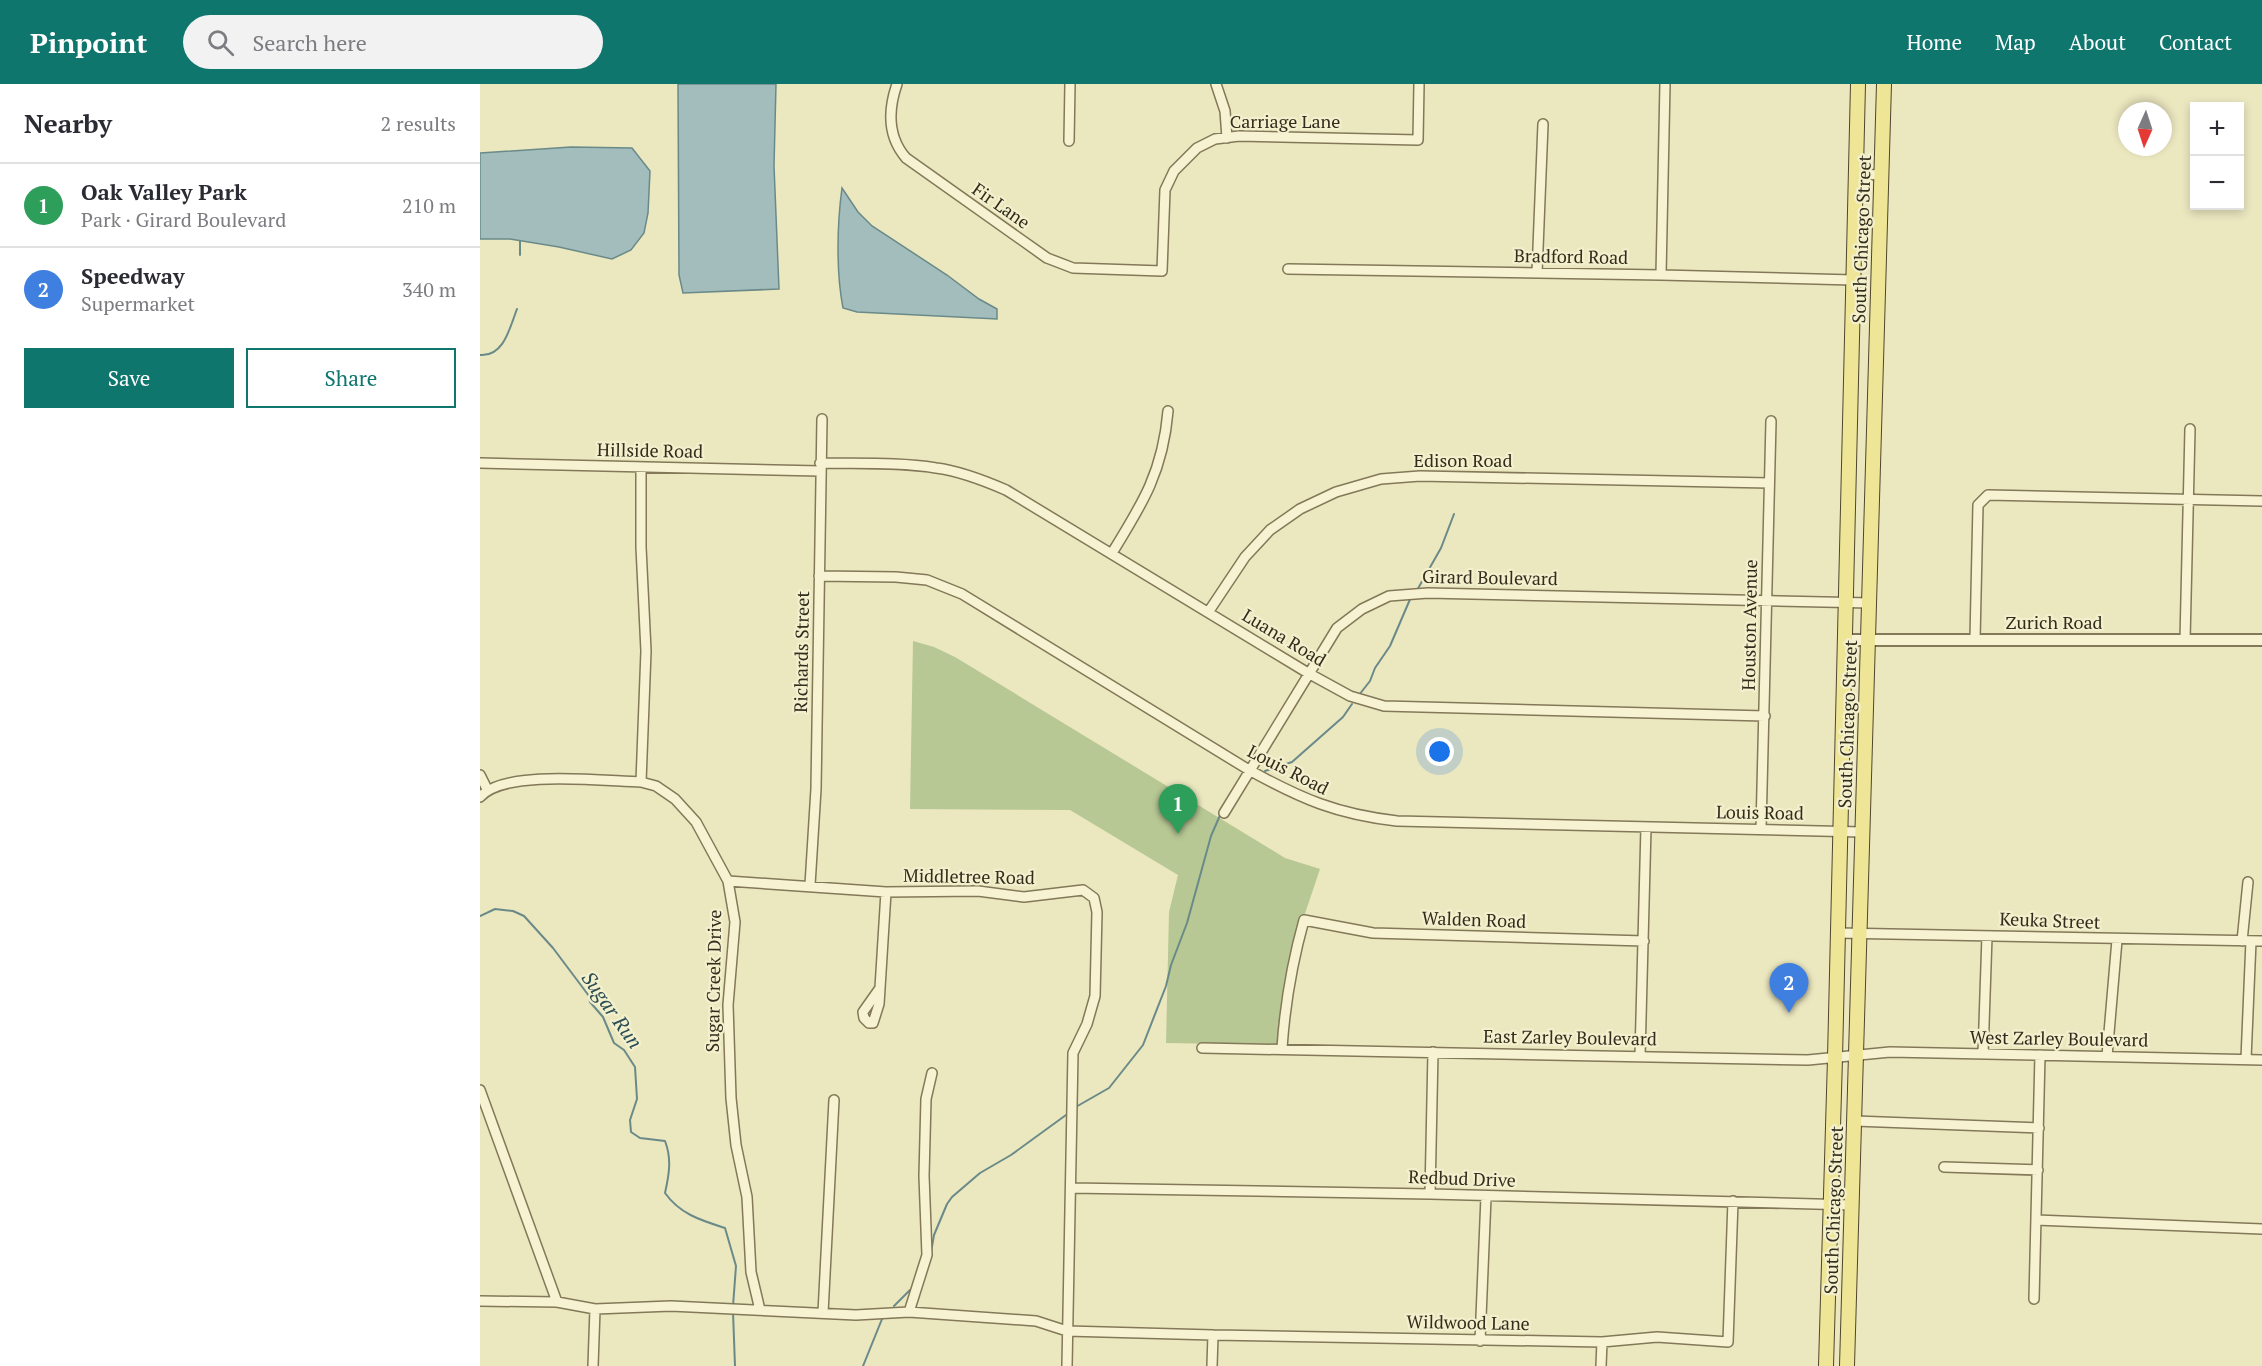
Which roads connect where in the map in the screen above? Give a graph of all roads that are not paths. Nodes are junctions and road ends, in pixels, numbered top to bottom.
1 (897, 84) edge
2 (1070, 84) edge
3 (1216, 84) edge
4 (1419, 84) edge
5 (1665, 84) edge
6 (1858, 84) edge
7 (1884, 84) edge
8 (1543, 124) dead end
9 (1227, 138) junction
10 (1069, 141) dead end
11 (1855, 174) junction
12 (1882, 175) junction
13 (1288, 269) dead end
14 (1162, 271) joint
15 (1537, 273) junction
16 (1661, 275) junction
17 (1853, 280) junction
18 (1168, 411) dead end
19 (822, 419) dead end
20 (1771, 421) dead end
21 (2190, 429) dead end
22 (480, 463) edge
23 (641, 467) junction
24 (820, 467) junction
25 (1769, 483) junction
26 (2189, 500) junction
27 (2262, 501) edge
28 (1112, 553) junction
29 (819, 576) junction
30 (1768, 600) junction
31 (1847, 602) junction
32 (1870, 603) junction
33 (1209, 611) junction
34 (1975, 639) junction
35 (1845, 640) junction
36 (1868, 640) junction
37 (2185, 640) junction
38 (2262, 640) edge
39 (1308, 673) junction
40 (1765, 716) junction
41 (1249, 770) junction
42 (480, 776) edge
43 (641, 782) junction
44 (487, 789) junction
45 (480, 797) edge
46 (1224, 813) dead end
47 (1646, 827) junction
48 (1761, 829) junction
49 (1840, 831) junction
50 (1863, 832) junction
51 (728, 881) junction
52 (2248, 882) dead end
53 (810, 885) junction
54 (886, 892) junction
55 (1838, 933) junction
56 (1859, 933) junction
57 (1987, 936) junction
58 (2117, 940) junction
59 (1644, 941) junction
60 (2246, 941) junction
61 (2262, 942) edge
62 (880, 988) dead end
63 (1202, 1047) dead end
64 (1282, 1048) junction
65 (1433, 1052) junction
66 (1983, 1054) junction
67 (2040, 1055) junction
68 (1640, 1056) junction
69 (1856, 1056) junction
70 (2107, 1056) junction
71 (1835, 1058) junction
72 (2246, 1059) junction
73 (2262, 1060) edge
74 (932, 1073) dead end
75 (480, 1090) edge
76 (834, 1100) dead end
77 (1855, 1121) junction
78 (2039, 1128) junction
79 (1944, 1167) dead end
80 (2038, 1170) junction
81 (1071, 1188) junction
82 (1430, 1194) junction
83 (1486, 1197) junction
84 (1733, 1201) junction
85 (1830, 1204) junction
86 (1852, 1205) junction
87 (2036, 1220) junction
88 (2262, 1229) edge
89 (2034, 1299) dead end
90 (480, 1301) edge
91 (557, 1302) junction
92 (595, 1309) junction
93 (760, 1310) junction
94 (909, 1312) junction
95 (823, 1313) junction
96 (1067, 1331) junction
97 (1212, 1335) junction
98 (1480, 1341) junction
99 (1602, 1342) junction
100 (593, 1366) edge
101 (1066, 1366) edge
102 (1212, 1366) edge
103 (1601, 1366) edge
104 (1826, 1366) edge
105 (1847, 1366) edge

1 - 14 street, Fir Lane
2 - 10 street
3 - 9 street
4 - 9 street, Carriage Lane
5 - 16 street
6 - 11 main road, South Chicago Street
7 - 12 main road, South Chicago Street
8 - 15 street
9 - 14 street, Carriage Lane
11 - 12 street
11 - 17 main road, South Chicago Street
12 - 32 main road, South Chicago Street
13 - 15 street, Bradford Road
15 - 16 street, Bradford Road
16 - 17 street, Bradford Road
17 - 31 main road, South Chicago Street
18 - 28 street
19 - 24 street, Richards Street
20 - 25 street, Houston Avenue
21 - 26 street
22 - 23 street, Hillside Road
23 - 24 street, Hillside Road
23 - 43 street
24 - 28 street, Luana Road
24 - 29 street, Richards Street
25 - 30 street, Houston Avenue
25 - 33 street, Edison Road
26 - 27 street
26 - 34 street
26 - 37 street
28 - 33 street, Luana Road
29 - 41 street, Louis Road
29 - 53 street, Richards Street
30 - 31 street, Girard Boulevard
30 - 39 street, Girard Boulevard
30 - 40 street, Houston Avenue
31 - 32 street, Girard Boulevard
31 - 35 main road, South Chicago Street
32 - 36 main road, South Chicago Street
33 - 39 street, Luana Road
34 - 36 street, Zurich Road
34 - 37 street, Zurich Road
35 - 36 street, Zurich Road
35 - 49 main road, South Chicago Street
36 - 50 main road, South Chicago Street
37 - 38 street, Zurich Road
39 - 40 street, Luana Road
39 - 41 street, Girard Boulevard
40 - 48 street, Houston Avenue
41 - 46 street, Girard Boulevard
41 - 47 street, Louis Road
42 - 44 street
43 - 44 street, Sugar Creek Drive
43 - 51 street, Sugar Creek Drive
44 - 45 street
47 - 48 street, Louis Road
47 - 59 street
48 - 49 street, Louis Road
49 - 50 street, Louis Road
49 - 55 main road, South Chicago Street
50 - 56 main road, South Chicago Street
51 - 53 street, Middletree Road
51 - 93 street, Sugar Creek Drive
52 - 60 street
53 - 54 street, Middletree Road
54 - 62 street
54 - 81 street, Middletree Road
55 - 56 street, Keuka Street
55 - 71 main road, South Chicago Street
56 - 57 street, Keuka Street
56 - 69 main road, South Chicago Street
57 - 58 street, Keuka Street
57 - 66 street
58 - 60 street, Keuka Street
58 - 70 street
59 - 64 street, Walden Road
59 - 68 street
60 - 61 street, Keuka Street
60 - 72 street
63 - 64 street, East Zarley Boulevard
64 - 65 street, East Zarley Boulevard
65 - 68 street, East Zarley Boulevard
65 - 82 street
66 - 67 street, West Zarley Boulevard
66 - 69 street, West Zarley Boulevard
67 - 70 street, West Zarley Boulevard
67 - 78 street
68 - 71 street, East Zarley Boulevard
69 - 71 street, East Zarley Boulevard
69 - 77 main road, South Chicago Street
70 - 72 street, West Zarley Boulevard
71 - 85 main road, South Chicago Street
72 - 73 street, West Zarley Boulevard
74 - 94 street
75 - 91 street
76 - 95 street
77 - 78 street
77 - 86 main road, South Chicago Street
78 - 80 street
79 - 80 street
80 - 87 street
81 - 82 street, Redbud Drive
81 - 96 street, Middletree Road
82 - 83 street, Redbud Drive
83 - 84 street, Redbud Drive
83 - 98 street
84 - 85 street, Redbud Drive
84 - 99 street, Wildwood Lane
85 - 86 street, Redbud Drive
85 - 104 main road, South Chicago Street
86 - 105 main road, South Chicago Street
87 - 88 street
87 - 89 street
90 - 91 street, Wildwood Lane
91 - 92 street, Wildwood Lane
92 - 93 street, Wildwood Lane
92 - 100 street
93 - 95 street, Wildwood Lane
94 - 95 street, Wildwood Lane
94 - 96 street, Wildwood Lane
96 - 97 street, Wildwood Lane
96 - 101 street, Middletree Road
97 - 98 street, Wildwood Lane
97 - 102 street
98 - 99 street, Wildwood Lane
99 - 103 street

